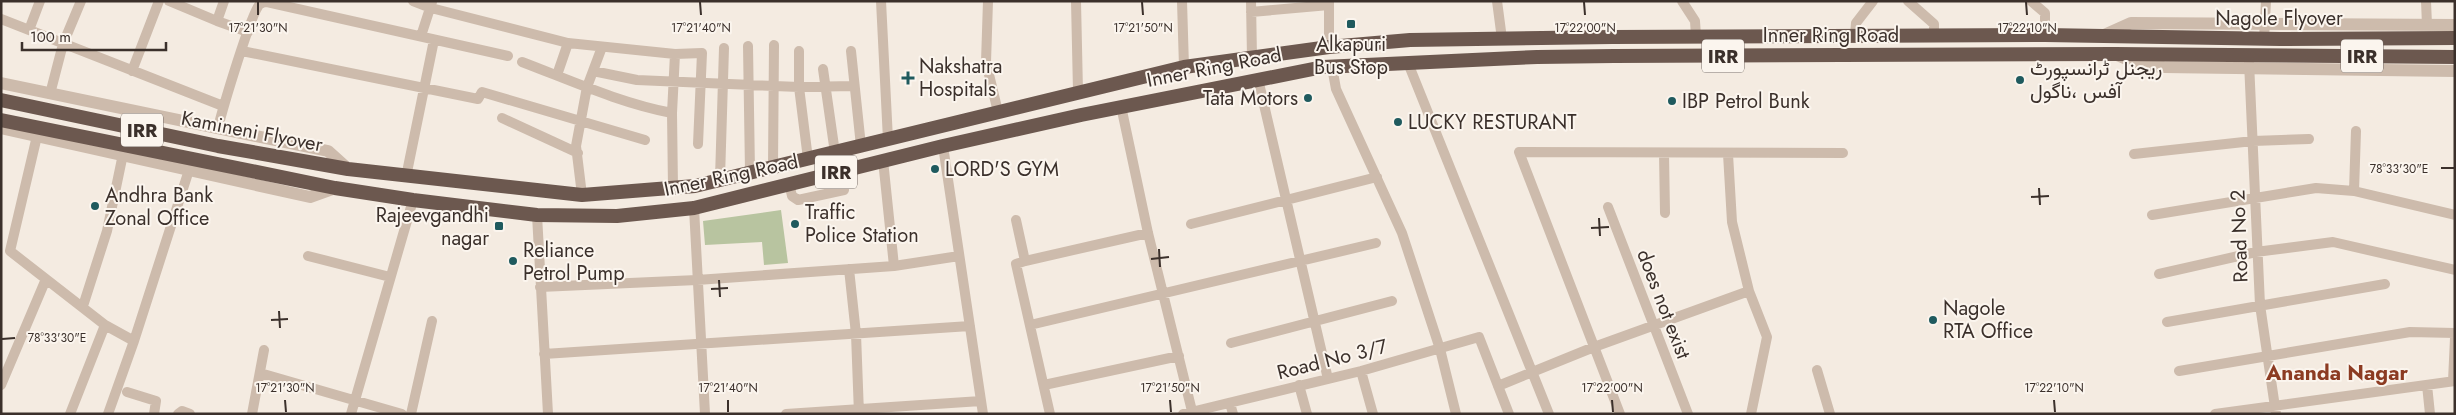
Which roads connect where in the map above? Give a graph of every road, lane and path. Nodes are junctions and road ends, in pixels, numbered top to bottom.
1 (40, 1) edge
2 (81, 1) edge
3 (159, 1) edge
4 (169, 1) edge
5 (224, 1) edge
6 (413, 1) edge
7 (881, 1) edge
8 (988, 1) edge
9 (1076, 1) edge
10 (1182, 1) edge
11 (1498, 1) edge
12 (1682, 1) edge
13 (1873, 1) edge
14 (1908, 1) edge
15 (2031, 1) edge
16 (2266, 1) edge
17 (2426, 1) edge
18 (1330, 3) edge
19 (431, 5) edge
20 (1251, 7) edge
21 (1, 19) edge
22 (217, 22) junction
23 (2427, 25) junction
24 (2455, 25) edge
25 (29, 30) junction
26 (248, 32) junction
27 (2264, 32) junction
28 (2045, 35) junction
29 (421, 36) junction
30 (1696, 36) junction
31 (1855, 36) junction
32 (1934, 36) junction
33 (2102, 36) joint
34 (2455, 38) edge
35 (1502, 39) junction
36 (434, 40) junction
37 (568, 43) junction
38 (63, 44) junction
39 (774, 45) dead end
40 (602, 46) junction
41 (748, 46) dead end
42 (1329, 47) junction
43 (724, 48) dead end
44 (242, 51) junction
45 (799, 51) dead end
46 (850, 51) dead end
47 (676, 54) junction
48 (2114, 54) joint
49 (508, 56) dead end
50 (2455, 57) edge
51 (1252, 58) junction
52 (522, 62) dead end
53 (2249, 62) junction
54 (1408, 63) junction
55 (1332, 67) junction
56 (1184, 68) junction
57 (823, 69) dead end
58 (132, 71) junction
59 (593, 71) junction
60 (2455, 71) edge
61 (557, 76) junction
62 (1258, 79) junction
63 (675, 82) junction
64 (1, 83) edge
65 (724, 83) junction
66 (701, 84) junction
67 (748, 85) junction
68 (774, 86) junction
69 (854, 86) junction
70 (587, 87) junction
71 (799, 88) junction
72 (825, 88) junction
73 (425, 89) junction
74 (1078, 92) junction
75 (50, 94) junction
76 (1, 100) edge
77 (1034, 103) junction
78 (223, 106) junction
79 (1122, 106) junction
80 (998, 112) junction
81 (672, 113) junction
82 (502, 118) dead end
83 (1, 120) edge
84 (580, 122) junction
85 (1, 128) edge
86 (218, 128) junction
87 (1023, 128) junction
88 (2356, 131) dead end
89 (37, 136) junction
90 (2309, 139) dead end
91 (645, 140) dead end
92 (888, 140) junction
93 (2253, 141) junction
94 (698, 144) dead end
95 (861, 146) junction
96 (943, 146) junction
97 (578, 153) junction
98 (835, 153) junction
99 (1664, 153) junction
100 (1843, 153) dead end
101 (123, 154) junction
102 (1728, 154) junction
103 (2134, 154) dead end
104 (808, 159) junction
105 (883, 160) junction
106 (773, 166) junction
107 (190, 170) junction
108 (348, 170) junction
109 (750, 172) junction
110 (406, 177) junction
111 (720, 178) junction
112 (1377, 178) junction
113 (789, 183) junction
114 (335, 188) junction
115 (673, 188) junction
116 (844, 190) dead end
117 (2354, 191) junction
118 (582, 195) junction
119 (2256, 197) junction
120 (1286, 199) junction
121 (413, 200) junction
122 (1608, 206) dead end
123 (694, 208) junction
124 (1665, 213) dead end
125 (537, 215) junction
126 (2152, 215) dead end
127 (2455, 215) edge
128 (1016, 220) dead end
129 (1190, 224) dead end
130 (1148, 233) junction
131 (1376, 243) dead end
132 (2256, 252) junction
133 (308, 256) dead end
134 (959, 256) junction
135 (1025, 261) junction
136 (1300, 261) junction
137 (894, 266) junction
138 (849, 269) junction
139 (2455, 270) edge
140 (2159, 274) dead end
141 (390, 277) junction
142 (46, 279) junction
143 (697, 280) junction
144 (2385, 284) dead end
145 (540, 287) junction
146 (1749, 290) junction
147 (1163, 294) junction
148 (1392, 301) dead end
149 (2260, 305) junction
150 (83, 306) junction
151 (432, 320) dead end
152 (1314, 321) junction
153 (2168, 322) dead end
154 (105, 325) junction
155 (1030, 325) junction
156 (970, 326) junction
157 (1654, 327) junction
158 (2455, 333) edge
159 (856, 334) junction
160 (2455, 338) edge
161 (134, 341) junction
162 (1230, 343) dead end
163 (701, 344) junction
164 (1594, 347) junction
165 (1440, 348) junction
166 (264, 350) dead end
167 (544, 354) junction
168 (2267, 355) junction
169 (1179, 356) junction
170 (1817, 370) dead end
171 (1361, 371) junction
172 (2179, 371) dead end
173 (1532, 372) junction
174 (260, 373) junction
175 (1328, 379) junction
176 (2454, 381) edge
177 (1, 385) edge
178 (1044, 385) junction
179 (1299, 385) junction
180 (2427, 385) junction
181 (1498, 386) junction
182 (128, 392) dead end
183 (355, 401) junction
184 (981, 401) junction
185 (1230, 403) junction
186 (2276, 409) edge
187 (859, 411) edge
188 (1187, 412) edge
189 (70, 414) edge
190 (108, 414) edge
191 (154, 414) edge
192 (178, 414) edge
193 (190, 414) edge
194 (252, 414) edge
195 (351, 414) edge
196 (402, 414) edge
197 (411, 414) edge
198 (548, 414) edge
199 (705, 414) edge
200 (786, 414) edge
201 (983, 414) edge
202 (1050, 414) edge
203 (1233, 414) edge
204 (1307, 414) edge
205 (1373, 414) edge
206 (1456, 414) edge
207 (1509, 414) edge
208 (1549, 414) edge
209 (1620, 414) edge
210 (1688, 414) edge
211 (1751, 414) edge
212 (1830, 414) edge
213 (2215, 414) edge
214 (2430, 414) edge

1 - 25 street
2 - 38 street
3 - 58 street
4 - 22 street
5 - 22 street
6 - 19 street
7 - 92 street
8 - 80 street
9 - 74 street
10 - 56 street
11 - 35 street
12 - 30 street
13 - 31 street
14 - 32 street
15 - 28 street
16 - 27 street
17 - 23 street
18 - 20 street
18 - 42 street
19 - 29 street
19 - 37 street
20 - 51 street
21 - 25 street
22 - 26 street
23 - 24 street
23 - 27 street
25 - 38 street
26 - 29 street
26 - 44 street
27 - 33 highway, Nagole Flyover / IRR
27 - 34 highway, Nagole Flyover / IRR
28 - 32 highway, Inner Ring Road / IRR
28 - 33 highway, Inner Ring Road / IRR
29 - 36 street
30 - 31 highway, Inner Ring Road / IRR
30 - 35 highway, Inner Ring Road / IRR
31 - 32 highway, Inner Ring Road / IRR
35 - 42 highway, Inner Ring Road / IRR
36 - 49 street
36 - 73 street
37 - 40 street
37 - 61 street
38 - 58 street
38 - 75 street
39 - 68 street
40 - 47 street
40 - 59 street
41 - 67 street
42 - 51 highway, Inner Ring Road / IRR
43 - 65 street
44 - 73 street
44 - 78 street
45 - 71 street
46 - 69 street
47 - 63 street
47 - 66 street
48 - 53 highway, Nagole Flyover / IRR
48 - 54 highway, Inner Ring Road / IRR
50 - 53 highway, Nagole Flyover / IRR
51 - 56 highway, Inner Ring Road / IRR
52 - 61 street
53 - 60 street
53 - 93 street, Road No 2
54 - 55 highway, Inner Ring Road / IRR
54 - 173 street
55 - 62 highway, Inner Ring Road / IRR
55 - 112 street
56 - 74 highway, Inner Ring Road / IRR
57 - 72 street
58 - 78 street
59 - 63 street
59 - 70 street
61 - 70 street
62 - 79 highway, Inner Ring Road / IRR
62 - 120 street
63 - 66 street
63 - 81 street
64 - 75 street
65 - 66 street
65 - 67 street
65 - 111 street
66 - 94 street
67 - 68 street
67 - 109 street
68 - 71 street
68 - 106 street
69 - 72 street
69 - 95 street
70 - 81 street
70 - 84 street
71 - 72 street
71 - 104 street
72 - 98 street
73 - 84 street
73 - 110 street
74 - 77 highway, Inner Ring Road / IRR
75 - 86 street
76 - 108 highway, Kamineni Flyover / IRR
77 - 80 highway, Inner Ring Road / IRR
77 - 87 highway
78 - 86 street
79 - 87 highway, Inner Ring Road / IRR
79 - 130 street
80 - 92 highway, Inner Ring Road / IRR
81 - 115 street
82 - 97 street
83 - 114 highway, Kamineni Flyover / IRR
84 - 91 street
84 - 97 street
85 - 89 street
86 - 108 street
87 - 96 highway, Inner Ring Road / IRR
88 - 117 street
89 - 101 street
89 - 142 street
90 - 93 street
92 - 95 highway, Inner Ring Road / IRR
93 - 103 street
93 - 119 street, Road No 2
95 - 98 highway, Inner Ring Road / IRR
96 - 105 highway, Inner Ring Road / IRR
96 - 134 street
97 - 118 street
98 - 104 highway, Inner Ring Road / IRR
99 - 102 street
99 - 124 street
99 - 164 street
100 - 102 street
101 - 107 street
101 - 150 street
102 - 146 street
104 - 106 highway, Inner Ring Road / IRR
105 - 113 highway, Inner Ring Road / IRR
105 - 137 street
106 - 109 highway, Inner Ring Road / IRR
107 - 114 street
107 - 161 street
108 - 110 highway, Inner Ring Road / IRR
109 - 111 highway, Inner Ring Road / IRR
110 - 118 highway, Inner Ring Road / IRR
111 - 115 highway, Inner Ring Road / IRR
112 - 120 street
112 - 165 street
113 - 116 street
113 - 123 highway, Inner Ring Road / IRR
114 - 121 highway, Inner Ring Road / IRR
115 - 118 highway, Inner Ring Road / IRR
117 - 119 street
117 - 127 street
119 - 126 street
119 - 132 street, Road No 2
120 - 129 street
120 - 136 street
121 - 125 highway, Inner Ring Road / IRR
121 - 141 street
122 - 157 street, does not exist
123 - 125 highway, Inner Ring Road / IRR
123 - 143 street
125 - 145 street
128 - 135 street
130 - 135 street
130 - 147 street
131 - 136 street
132 - 139 street
132 - 140 street
132 - 149 street, Road No 2
133 - 141 street
134 - 137 street
134 - 156 street
135 - 155 street
136 - 147 street
136 - 152 street
137 - 138 street
138 - 143 street
138 - 159 street
141 - 183 street
142 - 150 street
142 - 177 street
143 - 145 street
143 - 163 street
144 - 149 street
145 - 167 street
146 - 157 street
146 - 211 street
147 - 155 street
147 - 169 street
148 - 152 street
149 - 153 street
149 - 168 street, Road No 2
150 - 154 street
151 - 197 street
152 - 162 street
152 - 175 street
154 - 161 street
154 - 189 street
155 - 178 street
156 - 159 street
156 - 184 street
157 - 164 street
157 - 210 street, does not exist
158 - 168 street
159 - 163 street
159 - 187 street
160 - 176 street
161 - 190 street
163 - 167 street
163 - 199 street
164 - 173 street
164 - 209 street
165 - 171 street, Road No 3/7
165 - 181 street, Road No 3/7
165 - 206 street
166 - 174 street
167 - 198 street
168 - 172 street
168 - 186 street, Road No 2
169 - 178 street
169 - 188 street
170 - 212 street
171 - 175 street, Road No 3/7
171 - 205 street
173 - 181 street
173 - 208 street
174 - 183 street
174 - 194 street
175 - 179 street, Road No 3/7
176 - 180 street
178 - 202 street
179 - 185 street, Road No 3/7
179 - 204 street
180 - 186 street
180 - 214 street
181 - 207 street
182 - 191 street
183 - 195 street
183 - 196 street
184 - 187 street
184 - 201 street
185 - 188 street, Road No 3/7
185 - 203 street
186 - 213 street
187 - 200 street
192 - 193 street

